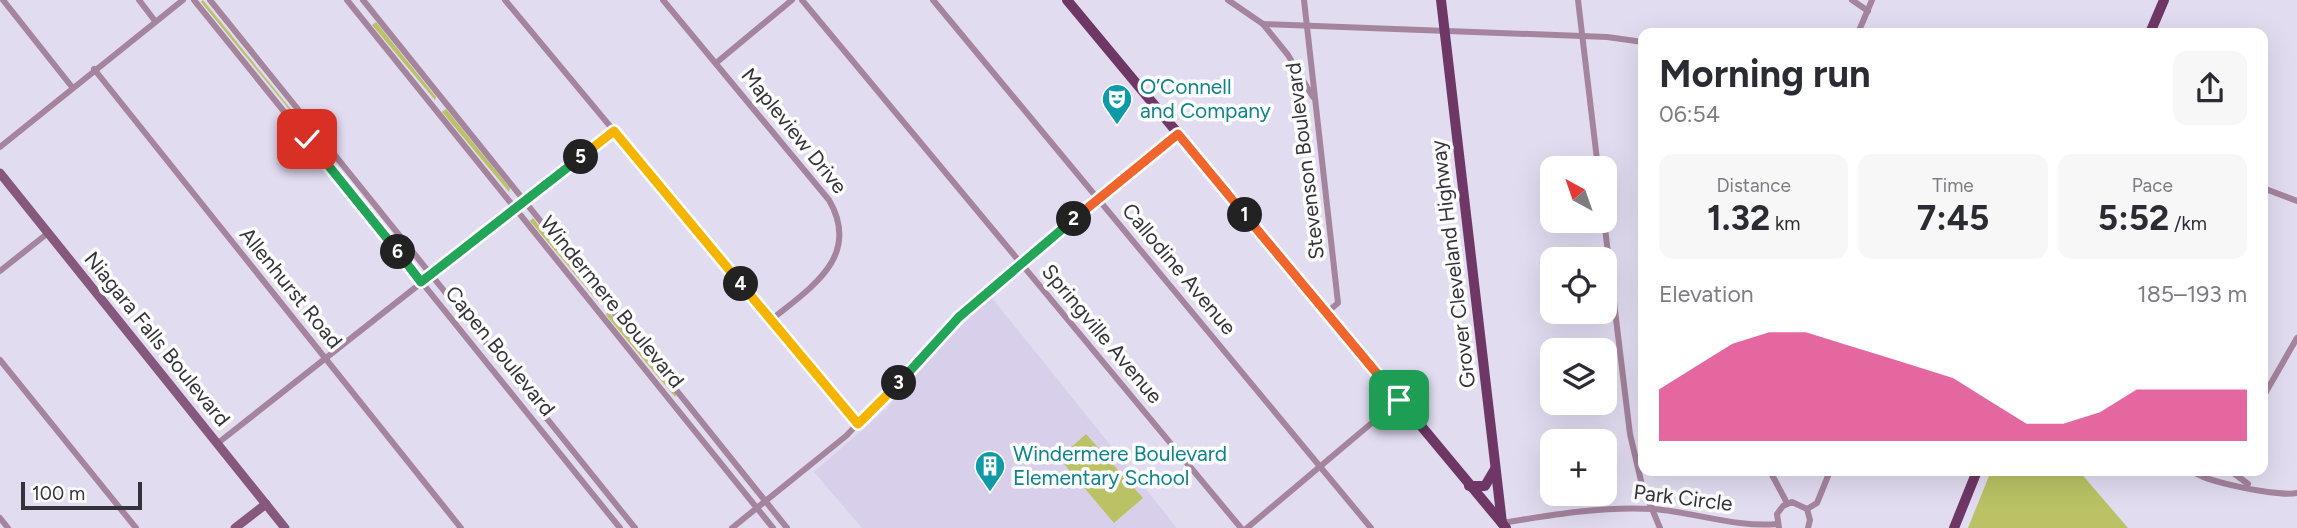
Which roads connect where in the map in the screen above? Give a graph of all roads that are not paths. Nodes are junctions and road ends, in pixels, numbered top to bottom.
1 (3, 0) edge
2 (139, 0) edge
3 (183, 0) edge
4 (194, 0) edge
5 (210, 0) edge
6 (346, 0) edge
7 (363, 0) edge
8 (505, 0) edge
9 (663, 0) edge
10 (792, 0) edge
11 (802, 0) edge
12 (933, 0) edge
13 (1068, 0) edge
14 (1228, 0) edge
15 (1304, 0) edge
16 (1441, 0) edge
17 (1578, 0) edge
18 (1852, 0) edge
19 (1872, 0) edge
20 (2164, 0) edge
21 (1868, 11) junction
22 (155, 21) junction
23 (1263, 24) junction
24 (1307, 26) junction
25 (1860, 28) edge
26 (2152, 28) edge
27 (1444, 31) junction
28 (1583, 36) junction
29 (1638, 42) edge
30 (716, 63) junction
31 (94, 69) junction
32 (72, 87) junction
33 (1315, 102) junction
34 (614, 131) junction
35 (1178, 134) junction
36 (0, 147) edge
37 (1597, 156) edge
38 (0, 173) edge
39 (2268, 190) edge
40 (1098, 199) junction
41 (524, 201) junction
42 (2297, 201) edge
43 (514, 209) junction
44 (48, 233) junction
45 (1606, 233) edge
46 (1021, 263) junction
47 (0, 271) edge
48 (432, 273) junction
49 (421, 282) junction
50 (1326, 313) junction
51 (771, 320) junction
52 (2297, 338) edge
53 (325, 358) junction
54 (0, 360) edge
55 (2268, 388) edge
56 (1399, 400) junction
57 (858, 424) junction
58 (218, 443) junction
59 (1638, 464) edge
60 (1496, 465) junction
61 (1320, 467) junction
62 (1641, 476) edge
63 (1773, 476) edge
64 (1828, 476) edge
65 (1975, 476) edge
66 (2202, 476) edge
67 (2237, 476) edge
68 (1469, 486) junction
69 (2253, 488) junction
70 (2297, 493) edge
71 (765, 501) junction
72 (1787, 503) junction
73 (266, 504) junction
74 (757, 508) junction
75 (1650, 509) junction
76 (1807, 509) junction
77 (0, 518) edge
78 (1504, 526) edge
79 (1778, 526) edge
80 (8, 528) edge
81 (136, 528) edge
82 (235, 528) edge
83 (285, 528) edge
84 (461, 528) edge
85 (620, 528) edge
86 (635, 528) edge
87 (732, 528) edge
88 (773, 528) edge
89 (787, 528) edge
90 (1241, 528) edge
91 (1247, 528) edge
92 (1371, 528) edge
93 (1660, 528) edge
94 (1808, 528) edge
95 (1954, 528) edge

1 - 32 street
2 - 22 street
3 - 22 street
4 - 49 street, Capen Boulevard
5 - 48 street, Capen Boulevard
6 - 43 street, Windermere Boulevard
7 - 41 street, Windermere Boulevard
8 - 34 street
9 - 30 street, Mapleview Drive
10 - 30 street
11 - 46 street, Springville Avenue
12 - 40 street, Callodine Avenue
13 - 35 main road
14 - 23 street
15 - 24 street, Stevenson Boulevard
16 - 27 main road, Grover Cleveland Highway
17 - 28 street
18 - 21 street
19 - 21 street
20 - 26 main road
21 - 25 street
22 - 31 street
23 - 24 street
23 - 33 street
24 - 27 street
24 - 33 street, Stevenson Boulevard
27 - 28 street
27 - 60 main road, Grover Cleveland Highway
28 - 29 street
28 - 37 street
30 - 51 street, Mapleview Drive
31 - 32 street
31 - 53 street, Allenhurst Road
32 - 36 street
33 - 50 street, Stevenson Boulevard
34 - 41 street
34 - 51 street
35 - 40 street
35 - 50 main road
38 - 44 main road, Niagara Falls Boulevard
39 - 42 street
40 - 46 street
40 - 61 street, Callodine Avenue
41 - 43 street
41 - 71 street, Windermere Boulevard
43 - 48 street
43 - 74 street, Windermere Boulevard
44 - 47 street
44 - 58 main road, Niagara Falls Boulevard
45 - 59 street
46 - 57 street
46 - 90 street, Springville Avenue
48 - 49 street
48 - 86 street, Capen Boulevard
49 - 53 street
49 - 85 street, Capen Boulevard
50 - 56 main road
51 - 57 street
52 - 55 street
53 - 58 street
53 - 84 street, Allenhurst Road
54 - 81 street
56 - 61 street
56 - 68 main road
57 - 71 street
58 - 73 main road, Niagara Falls Boulevard
60 - 68 main road
60 - 78 main road, Grover Cleveland Highway
61 - 91 street
61 - 92 street, Callodine Avenue
62 - 75 street
63 - 72 street
64 - 76 street
65 - 95 main road
66 - 69 street
67 - 69 street
68 - 78 main road
69 - 70 street
71 - 74 street
71 - 89 street, Windermere Boulevard
72 - 76 street
72 - 79 street
73 - 82 main road
73 - 83 main road, Niagara Falls Boulevard
74 - 87 street
74 - 88 street, Windermere Boulevard
75 - 78 street, Park Circle
75 - 79 street, Park Circle
75 - 93 street
76 - 94 street
77 - 80 street

